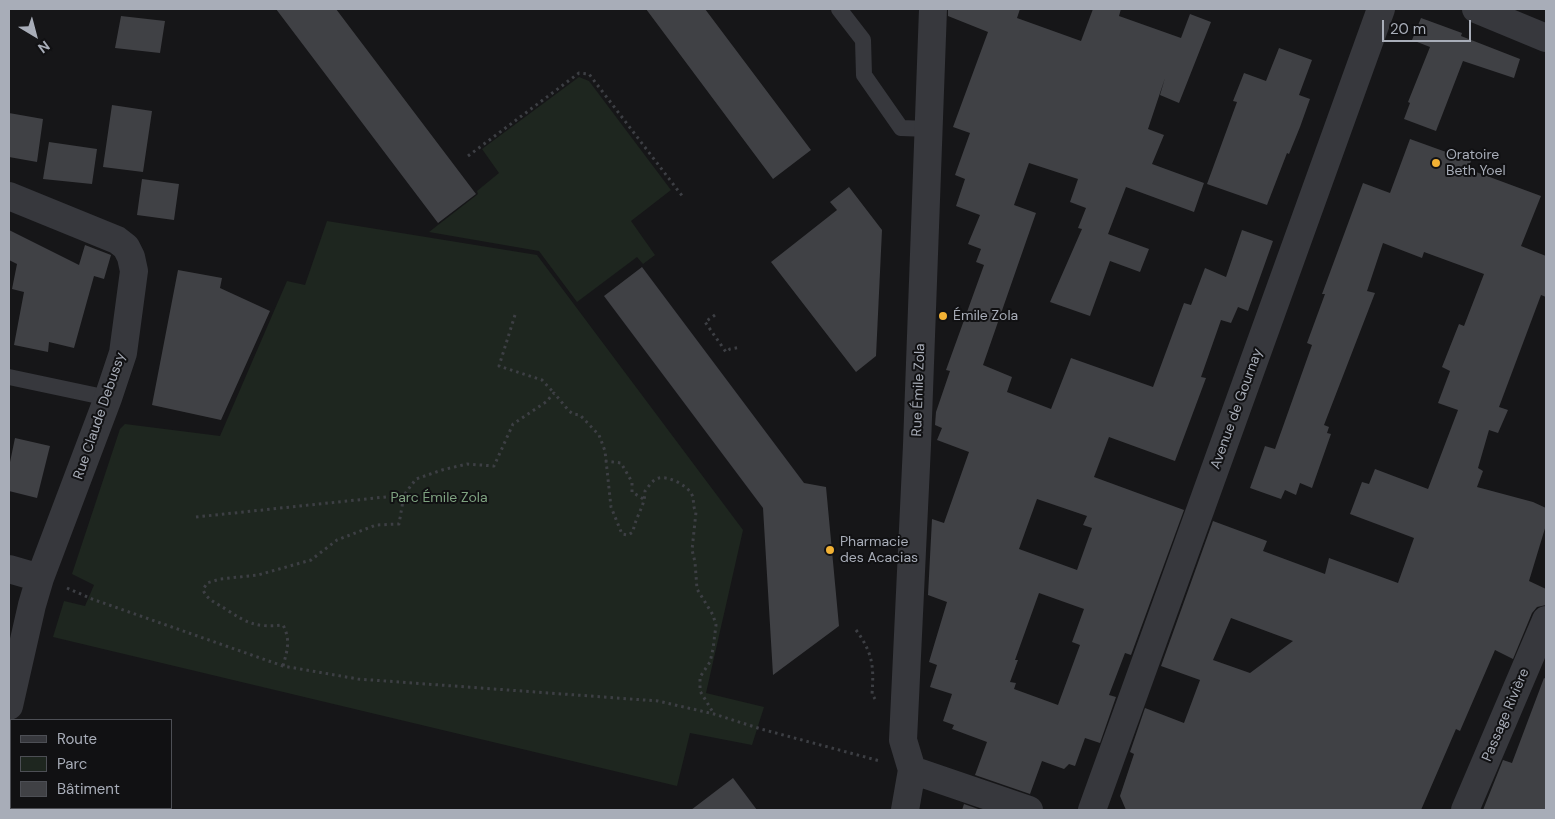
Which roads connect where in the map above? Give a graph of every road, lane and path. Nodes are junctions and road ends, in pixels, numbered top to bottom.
1 (839, 9) edge
2 (933, 9) edge
3 (1381, 9) edge
4 (1476, 9) edge
5 (1546, 38) edge
6 (929, 129) junction
7 (468, 156) dead end
8 (9, 196) edge
9 (683, 197) dead end
10 (516, 315) dead end
11 (716, 315) dead end
12 (740, 347) dead end
13 (9, 377) edge
14 (554, 393) junction
15 (108, 398) junction
16 (605, 461) junction
17 (404, 495) junction
18 (645, 500) junction
19 (196, 518) dead end
20 (9, 569) edge
21 (50, 581) junction
22 (1546, 620) edge
23 (283, 666) junction
24 (9, 706) edge
25 (714, 714) junction
26 (912, 770) junction
27 (905, 810) edge
28 (1029, 810) edge
29 (1092, 810) edge
30 (1465, 810) edge

1 - 6 lane
2 - 6 street, Rue Émile Zola
3 - 29 street, Avenue de Gournay
4 - 5 street
6 - 26 street, Rue Émile Zola
7 - 9 path
8 - 15 street, Rue Claude Debussy
10 - 14 path
11 - 12 path
13 - 15 lane
14 - 16 path
14 - 17 path
15 - 21 street, Rue Claude Debussy
16 - 18 path
16 - 18 path
17 - 19 path
17 - 23 path
18 - 25 path
20 - 21 street
21 - 23 path
21 - 24 street, Rue Claude Debussy
22 - 30 street, Passage Rivière
23 - 25 path
25 - 26 path
26 - 27 street
26 - 28 street

